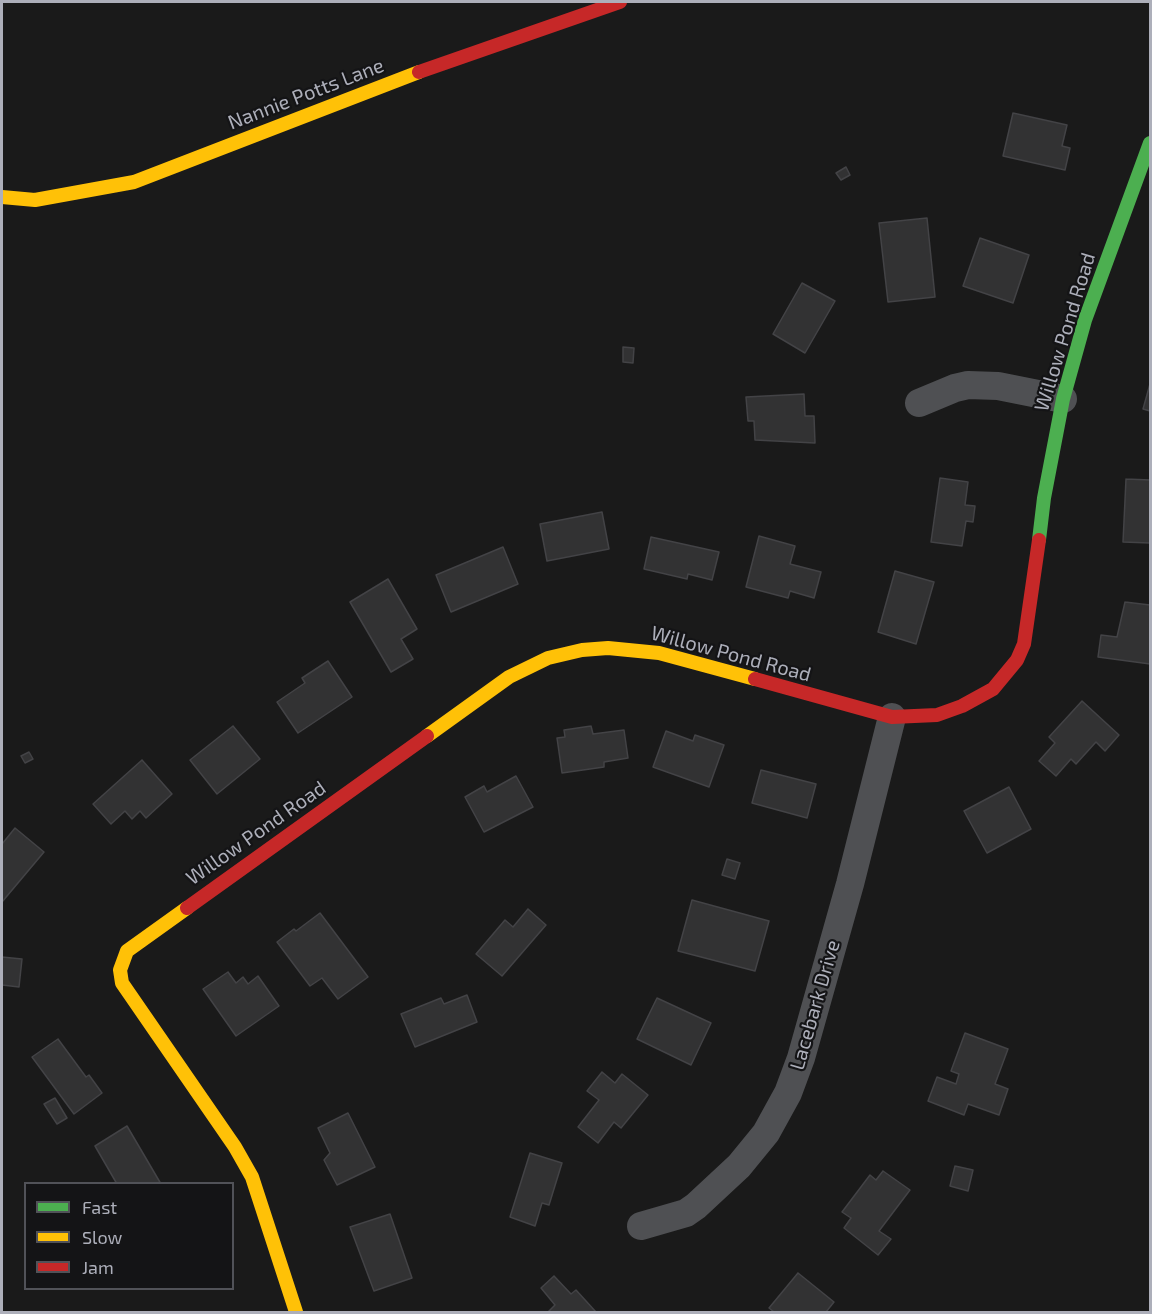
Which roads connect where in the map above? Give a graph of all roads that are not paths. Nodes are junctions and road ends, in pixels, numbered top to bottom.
1 (620, 2) edge
2 (1150, 143) edge
3 (2, 197) edge
4 (1063, 399) junction
5 (919, 403) dead end
6 (892, 717) junction
7 (641, 1226) dead end
8 (296, 1312) edge

1 - 3 street, Nannie Potts Lane
2 - 4 street, Willow Pond Road
4 - 5 street
4 - 6 street, Willow Pond Road
6 - 7 street, Lacebark Drive
6 - 8 street, Willow Pond Road

